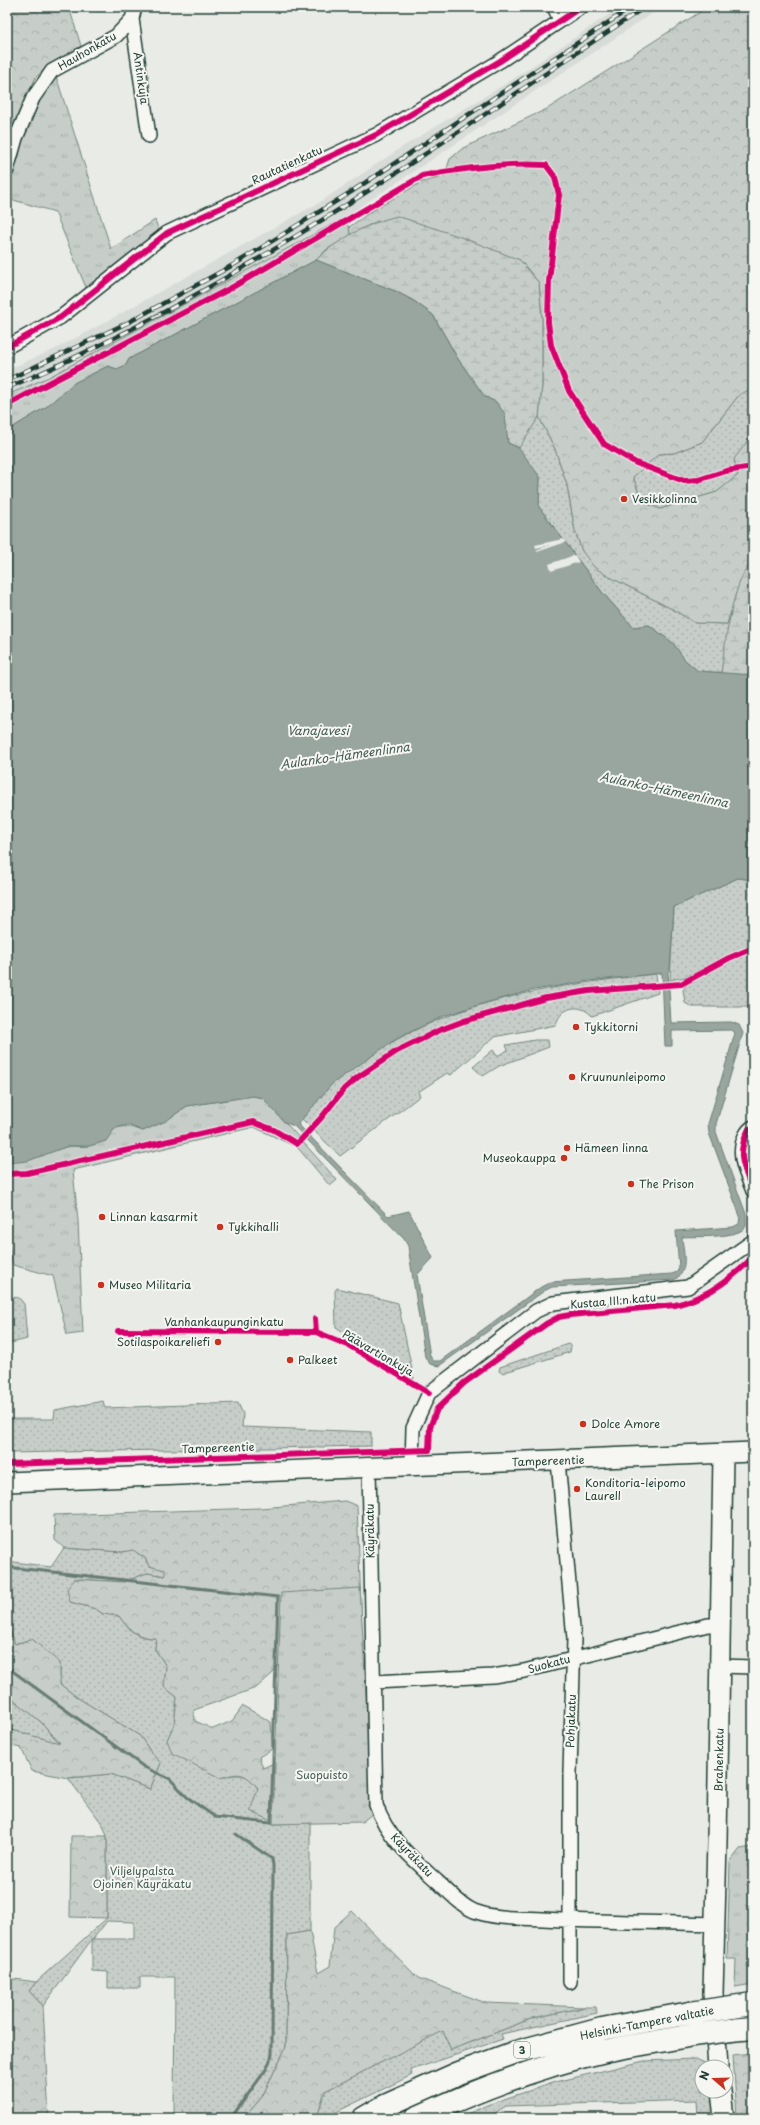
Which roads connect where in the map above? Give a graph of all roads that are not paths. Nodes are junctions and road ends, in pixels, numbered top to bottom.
1 (554, 7) edge
2 (581, 7) edge
3 (134, 13) edge
4 (560, 20) junction
5 (12, 136) edge
6 (149, 136) dead end
7 (7, 170) edge
8 (7, 347) edge
9 (753, 1127) edge
10 (753, 1191) edge
11 (753, 1241) edge
12 (753, 1452) edge
13 (723, 1454) junction
14 (558, 1461) junction
15 (412, 1466) junction
16 (369, 1468) junction
17 (7, 1482) edge
18 (720, 1625) junction
19 (574, 1657) junction
20 (720, 1666) junction
21 (753, 1667) edge
22 (374, 1682) junction
23 (570, 1920) junction
24 (716, 1924) junction
25 (570, 1982) dead end
26 (743, 2006) edge
27 (753, 2028) edge
28 (717, 2059) edge
29 (722, 2099) edge
30 (364, 2118) edge
31 (416, 2118) edge
32 (724, 2118) edge

1 - 4 street
2 - 4 street, Rautatienkatu
3 - 5 street, Hauhonkatu
3 - 6 street, Antinkuja
4 - 8 street, Rautatienkatu
5 - 7 street, Hauhonkatu
9 - 10 street
11 - 15 street, Kustaa III:n katu
12 - 13 main road, Tampereentie
13 - 14 main road, Tampereentie
13 - 18 main road, Brahenkatu
14 - 15 main road, Tampereentie
14 - 19 street, Pohjakatu
15 - 16 main road, Tampereentie
16 - 17 main road, Tampereentie
16 - 22 street, Käyräkatu
18 - 19 street, Suokatu
18 - 20 main road, Brahenkatu
19 - 22 street, Suokatu
19 - 23 street, Pohjakatu
20 - 21 street
20 - 24 main road, Brahenkatu
22 - 23 street, Käyräkatu
23 - 24 street, Käyräkatu
23 - 25 street, Pohjakatu
24 - 28 main road, Brahenkatu
26 - 30 highway, Helsinki-Tampere valtatie / 3, bridge
27 - 31 highway, Helsinki-Tampere valtatie / 3, bridge
29 - 32 main road

